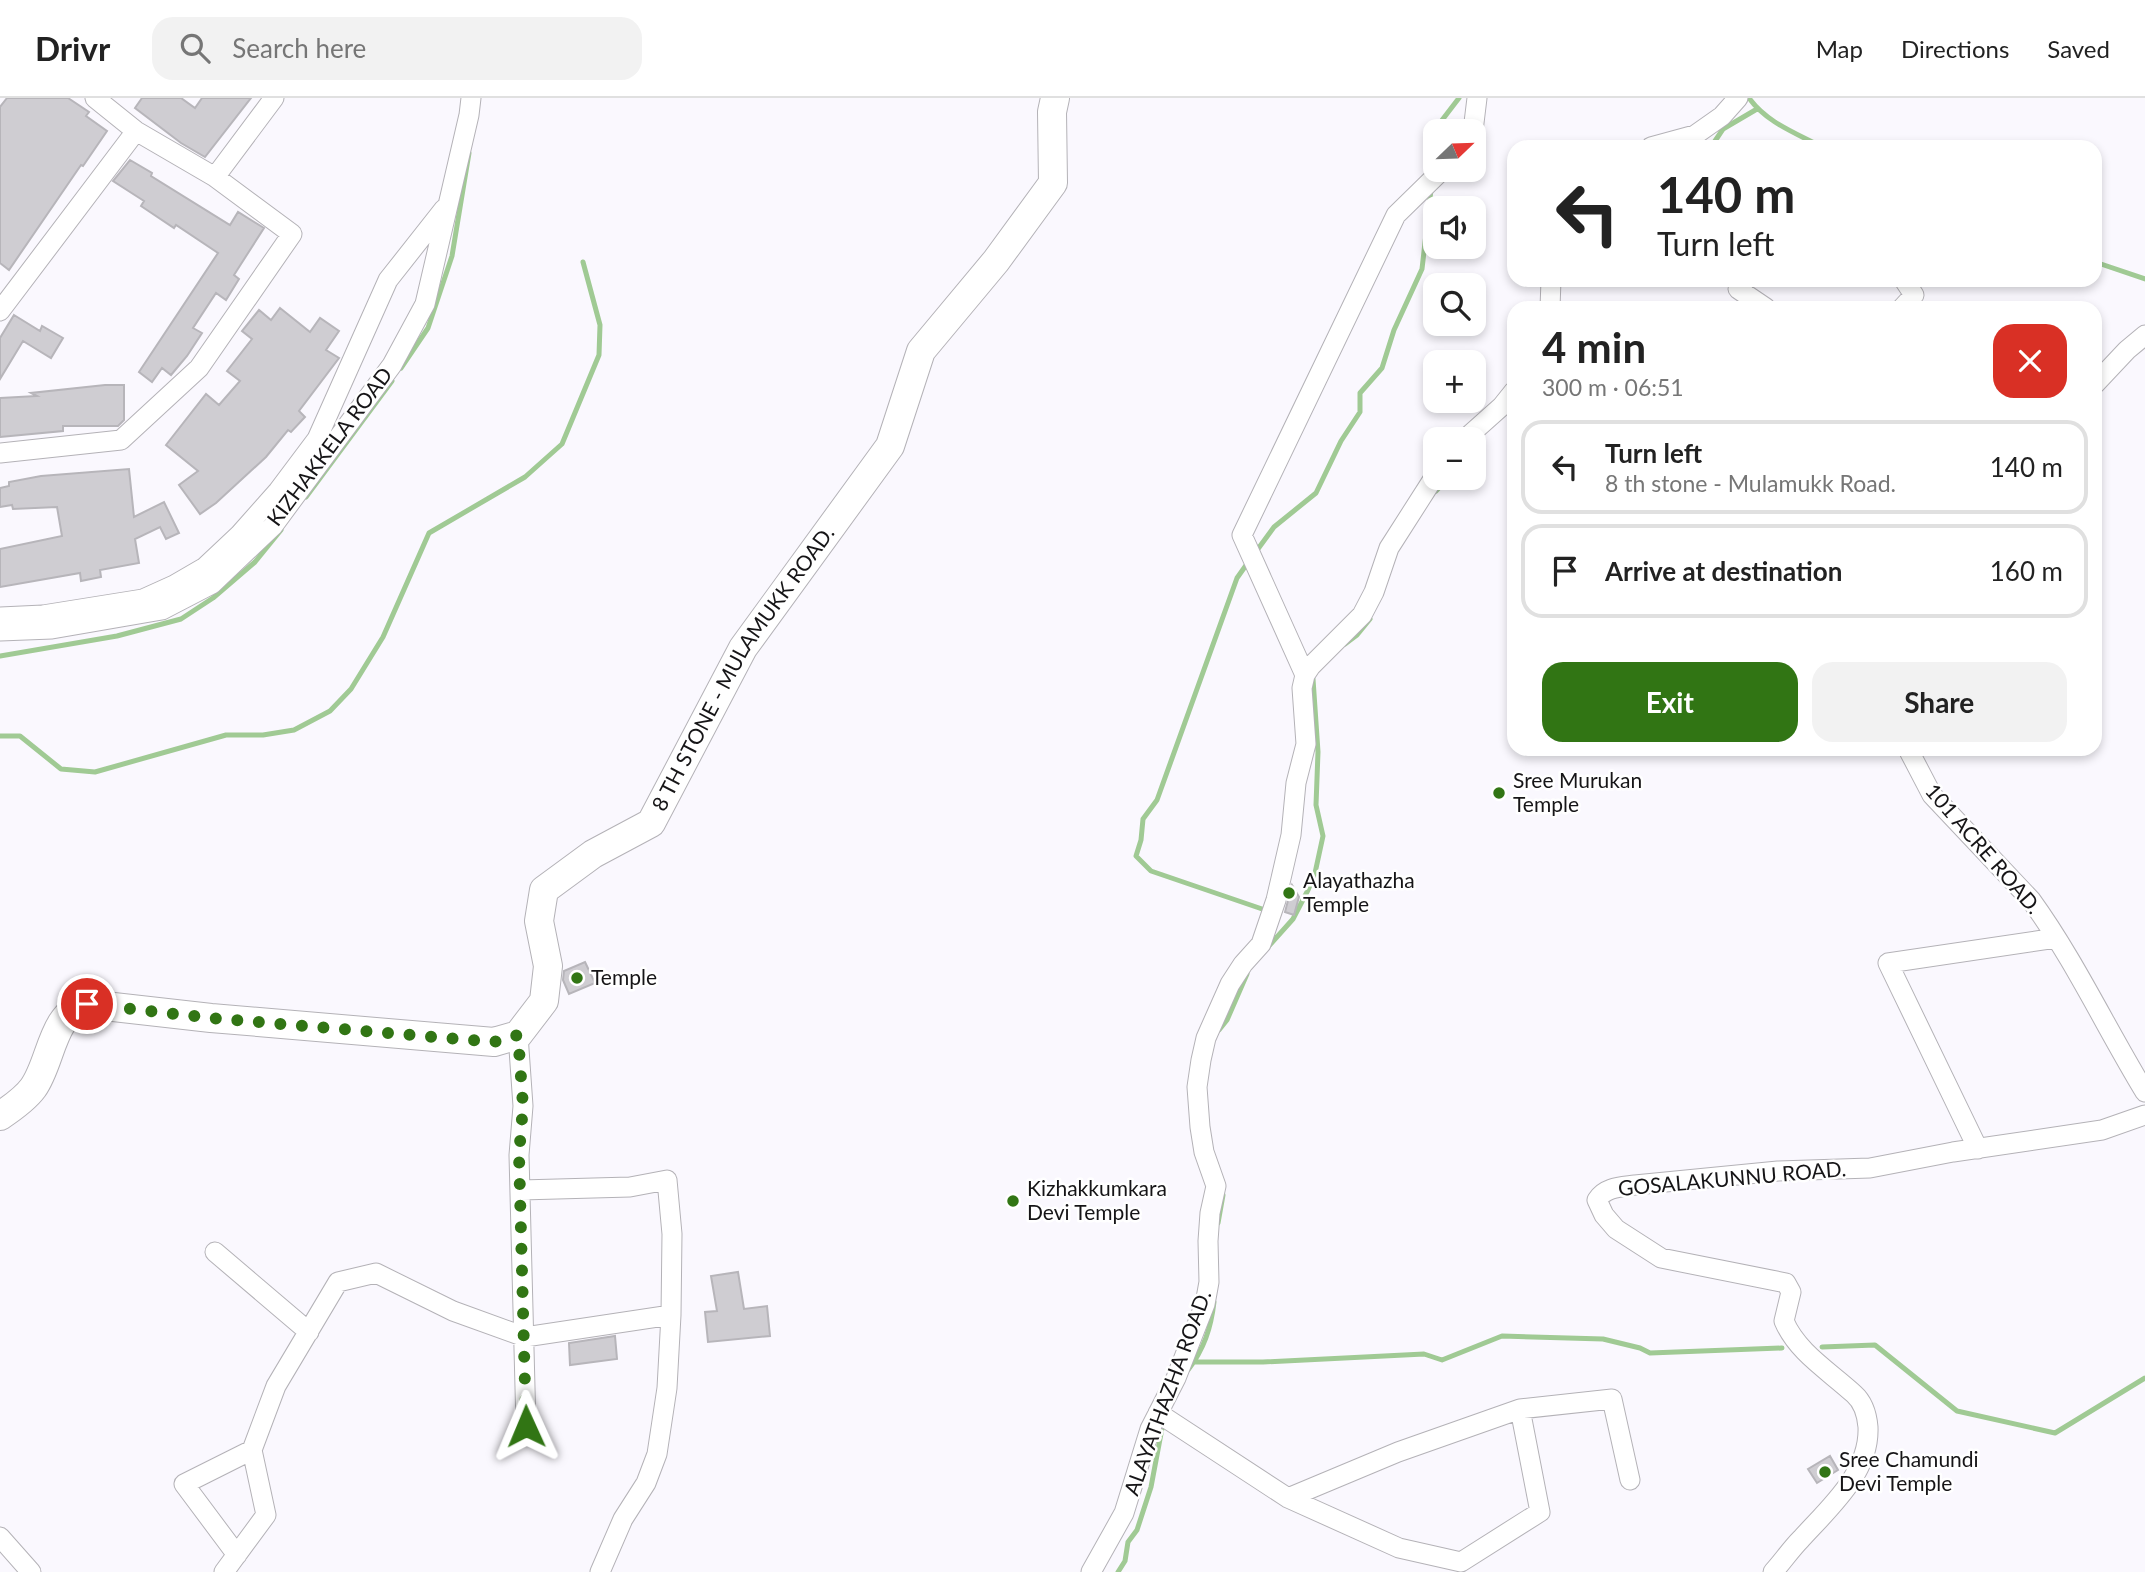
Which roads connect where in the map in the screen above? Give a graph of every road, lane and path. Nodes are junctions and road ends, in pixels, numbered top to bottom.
1 (95, 98) edge
2 (274, 98) edge
3 (471, 98) edge
4 (1055, 98) edge
5 (1477, 98) edge
6 (1738, 98) edge
7 (1474, 119) edge
8 (136, 131) junction
9 (1677, 140) edge
10 (215, 177) junction
11 (1430, 182) edge
12 (449, 203) junction
13 (1740, 287) edge
14 (1909, 287) edge
15 (1756, 301) edge
16 (1908, 301) edge
17 (0, 311) edge
18 (2145, 335) edge
19 (2102, 377) edge
20 (1507, 400) edge
21 (1478, 427) edge
22 (0, 453) edge
23 (1426, 490) edge
24 (0, 617) edge
25 (0, 631) edge
26 (1305, 675) junction
27 (1912, 756) edge
28 (2056, 938) junction
29 (518, 1035) junction
30 (2145, 1092) edge
31 (2145, 1115) edge
32 (0, 1116) edge
33 (1978, 1149) junction
34 (520, 1190) junction
35 (215, 1252) dead end
36 (671, 1315) junction
37 (309, 1332) junction
38 (525, 1337) junction
39 (1520, 1409) junction
40 (1158, 1413) junction
41 (526, 1426) dead end
42 (252, 1450) junction
43 (1630, 1480) dead end
44 (1289, 1498) junction
45 (0, 1537) edge
46 (237, 1555) junction
47 (31, 1572) edge
48 (224, 1572) edge
49 (600, 1572) edge
50 (1091, 1572) edge
51 (1773, 1572) edge

1 - 8 street
2 - 10 street
3 - 12 street, KIZHAKKELA ROAD
4 - 29 main road, 8 TH STONE - MULAMUKK ROAD.
5 - 7 street
6 - 9 street
8 - 10 street
8 - 17 street
10 - 22 street
11 - 26 street
12 - 24 street, KIZHAKKELA ROAD
12 - 25 street, KIZHAKKELA ROAD
13 - 15 street
14 - 16 street
18 - 19 street
20 - 21 street
23 - 26 street
26 - 40 street, ALAYATHAZHA ROAD.
27 - 28 street, 101 ACRE ROAD.
28 - 30 street, 101 ACRE ROAD.
28 - 33 street
29 - 32 main road
29 - 34 street
31 - 33 street, GOSALAKUNNU ROAD.
33 - 51 street, GOSALAKUNNU ROAD.
34 - 36 street
34 - 38 street
35 - 37 street
36 - 38 street
36 - 49 street
37 - 38 street
37 - 42 street
38 - 41 street
39 - 43 street
39 - 44 street
39 - 44 street
40 - 44 street
40 - 50 street, ALAYATHAZHA ROAD.
42 - 46 street
42 - 46 street
45 - 47 street
46 - 48 street

